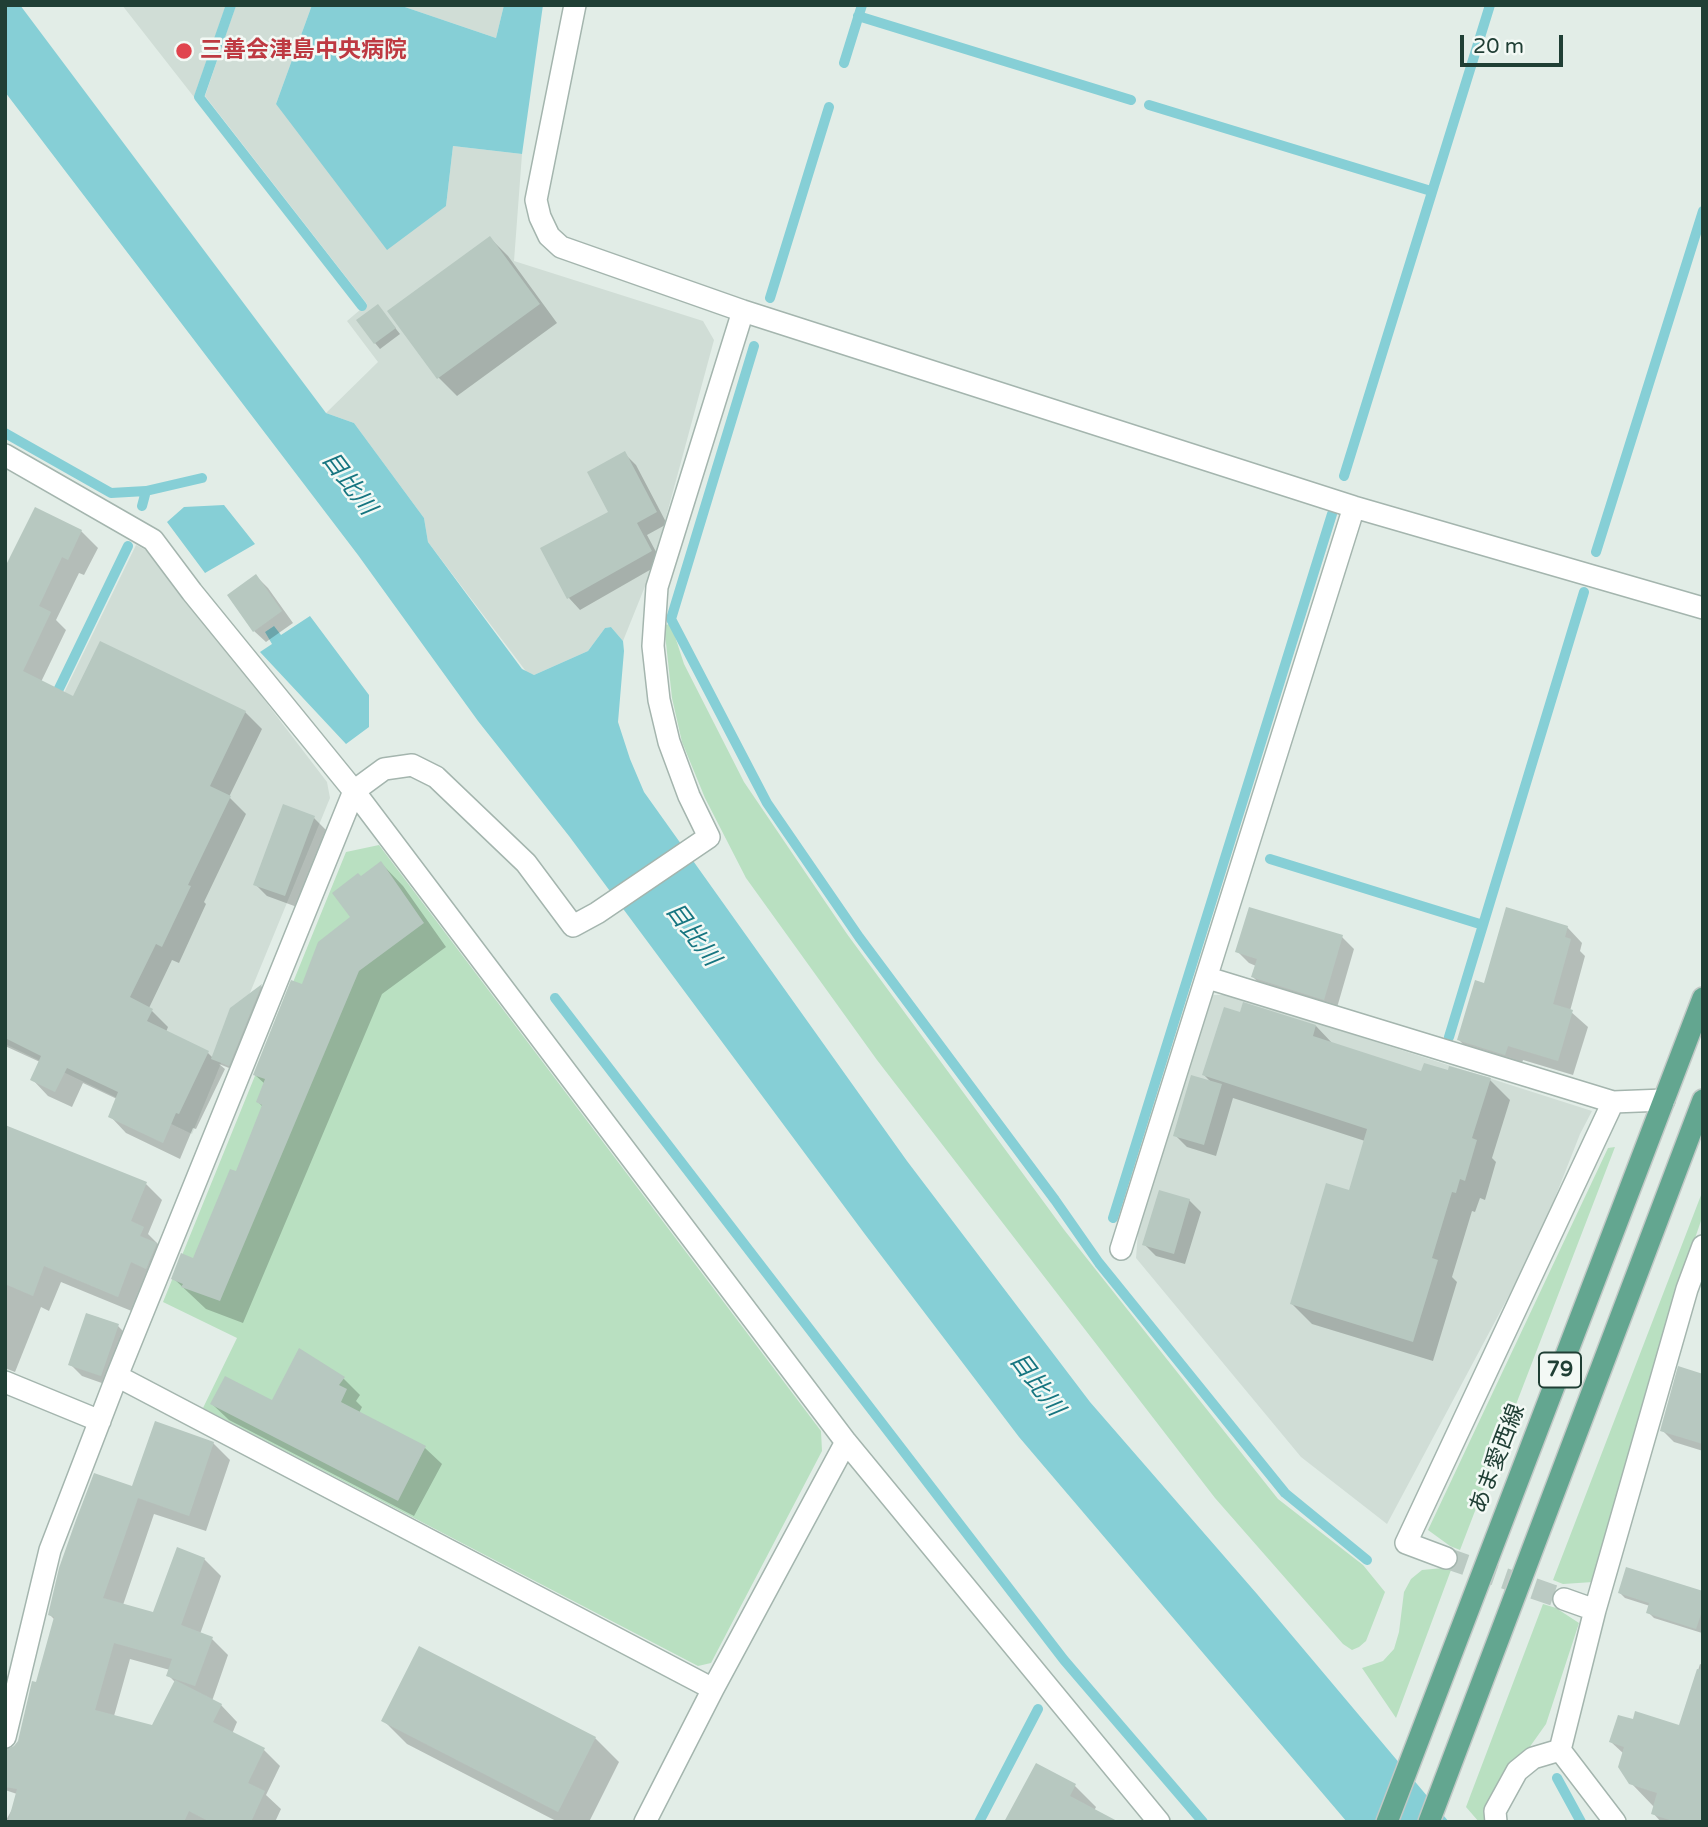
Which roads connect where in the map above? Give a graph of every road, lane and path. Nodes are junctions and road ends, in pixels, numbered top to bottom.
1 (575, 5) edge
2 (743, 311) junction
3 (7, 460) edge
4 (1354, 507) junction
5 (1703, 608) edge
6 (354, 791) junction
7 (1208, 978) junction
8 (1703, 998) edge
9 (1664, 1100) junction
10 (1613, 1102) junction
11 (1702, 1107) edge
12 (1703, 1246) edge
13 (1121, 1249) dead end
14 (117, 1376) junction
15 (5, 1382) edge
16 (100, 1421) junction
17 (846, 1442) junction
18 (1446, 1558) tunnel mouth
19 (1564, 1599) tunnel mouth
20 (1595, 1610) junction
21 (713, 1689) junction
22 (5, 1737) edge
23 (1560, 1750) junction
24 (645, 1822) edge
25 (1159, 1822) edge
26 (1387, 1822) edge
27 (1429, 1822) edge
28 (1496, 1822) edge
29 (1615, 1822) edge

1 - 2 street
2 - 4 street
2 - 6 street
3 - 6 street
4 - 5 street
4 - 7 street
6 - 14 street
6 - 17 street
7 - 10 street
7 - 13 street
8 - 9 main road, あま愛西線 / 79
9 - 10 street
9 - 26 main road, あま愛西線 / 79
10 - 18 street
11 - 27 main road, 79
12 - 20 street
14 - 16 street
14 - 21 street
15 - 16 street
16 - 22 street
17 - 21 street
17 - 25 street
19 - 20 street
20 - 23 street
21 - 24 street
23 - 28 street
23 - 29 street

